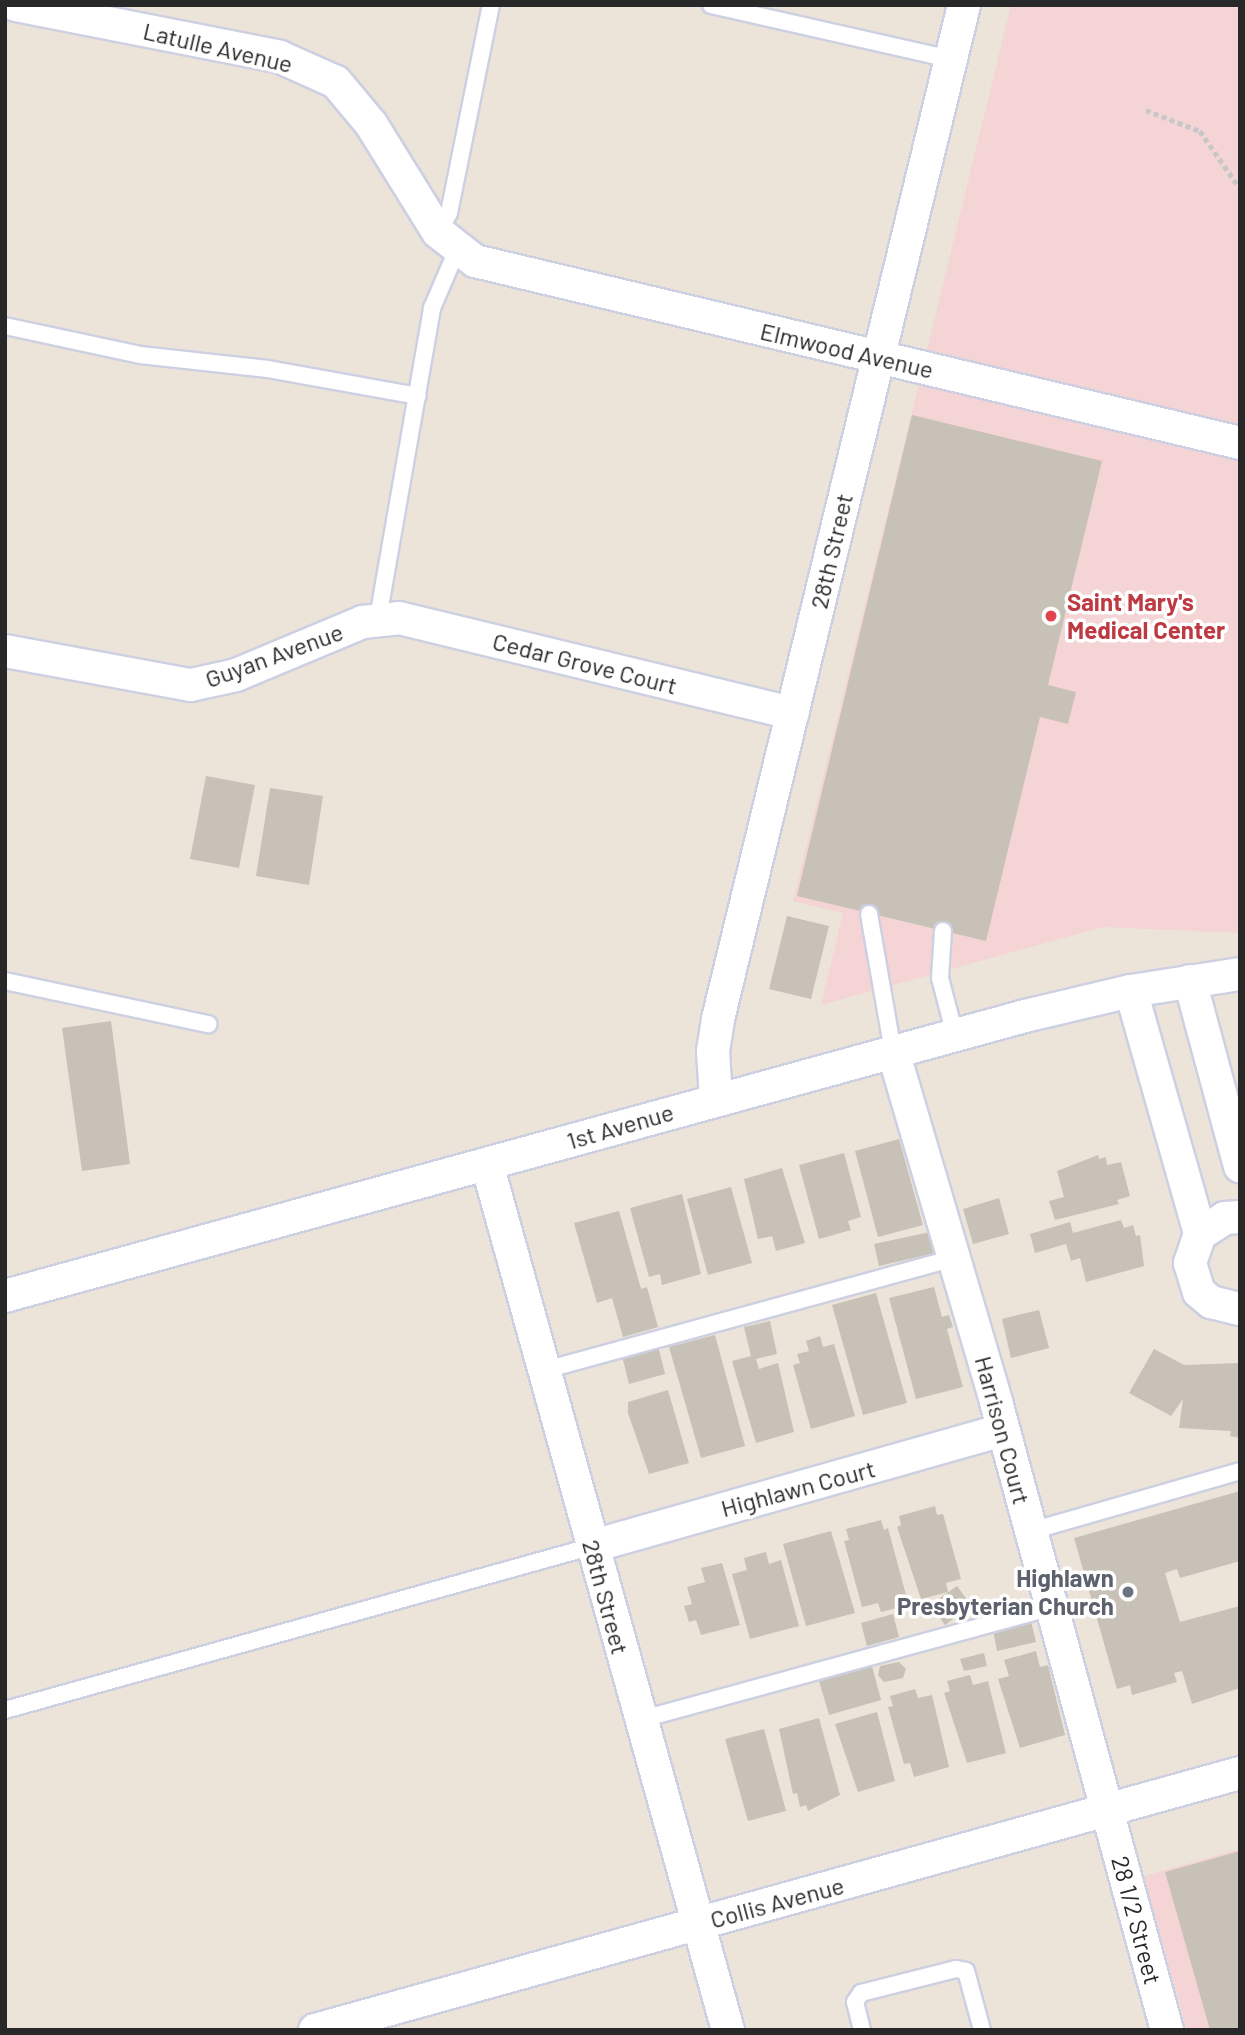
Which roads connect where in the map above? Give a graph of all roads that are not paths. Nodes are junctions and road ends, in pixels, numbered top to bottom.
1 (16, 5) edge
2 (491, 5) edge
3 (710, 5) edge
4 (964, 5) edge
5 (951, 59) junction
6 (447, 241) junction
7 (5, 326) edge
8 (878, 357) junction
9 (418, 396) junction
10 (1240, 443) edge
11 (377, 618) junction
12 (5, 651) edge
13 (793, 713) junction
14 (869, 914) dead end
15 (943, 931) dead end
16 (1240, 974) edge
17 (5, 981) edge
18 (1190, 981) junction
19 (1131, 991) junction
20 (208, 1024) dead end
21 (955, 1035) junction
22 (894, 1051) junction
23 (716, 1099) junction
24 (486, 1164) junction
25 (1240, 1166) edge
26 (1240, 1217) edge
27 (1200, 1234) junction
28 (954, 1258) junction
29 (5, 1296) edge
30 (1240, 1310) edge
31 (545, 1370) junction
32 (1003, 1430) junction
33 (1240, 1471) edge
34 (1031, 1531) junction
35 (593, 1546) junction
36 (1051, 1607) junction
37 (5, 1710) edge
38 (639, 1720) junction
39 (1240, 1773) edge
40 (1108, 1810) junction
41 (698, 1923) junction
42 (315, 2030) edge
43 (728, 2030) edge
44 (862, 2030) edge
45 (982, 2030) edge
46 (1167, 2030) edge

1 - 6 street, Latulle Avenue
2 - 6 lane
3 - 5 lane
4 - 5 street, 28th Street
5 - 8 street, 28th Street
6 - 8 street, Elmwood Avenue
6 - 9 lane
7 - 9 lane
8 - 10 street, Elmwood Avenue
8 - 13 street, 28th Street
9 - 11 lane
11 - 12 street, Guyan Avenue
11 - 13 street, Cedar Grove Court
13 - 23 street, 28th Street
14 - 22 lane
15 - 21 lane
16 - 18 street, 1st Avenue
17 - 20 lane
18 - 19 street, 1st Avenue
18 - 25 street
19 - 21 street, 1st Avenue
19 - 27 street
21 - 22 street, 1st Avenue
22 - 23 street, 1st Avenue
22 - 28 street, Harrison Court
23 - 24 street, 1st Avenue
24 - 29 street, 1st Avenue
24 - 31 street, 28th Street
26 - 27 street
27 - 30 street
28 - 31 lane
28 - 32 street, Harrison Court
31 - 35 street, 28th Street
32 - 34 street, Harrison Court
32 - 35 street, Highlawn Court
33 - 34 lane
34 - 36 street, Harrison Court
35 - 37 lane
35 - 38 street, 28th Street
36 - 38 lane
36 - 40 street, Harrison Court
38 - 41 street, 28th Street
39 - 40 street, Collis Avenue
40 - 41 street, Collis Avenue
40 - 46 street, 28 1/2 Street
41 - 42 street, Collis Avenue
41 - 43 street, 28th Street
44 - 45 lane

